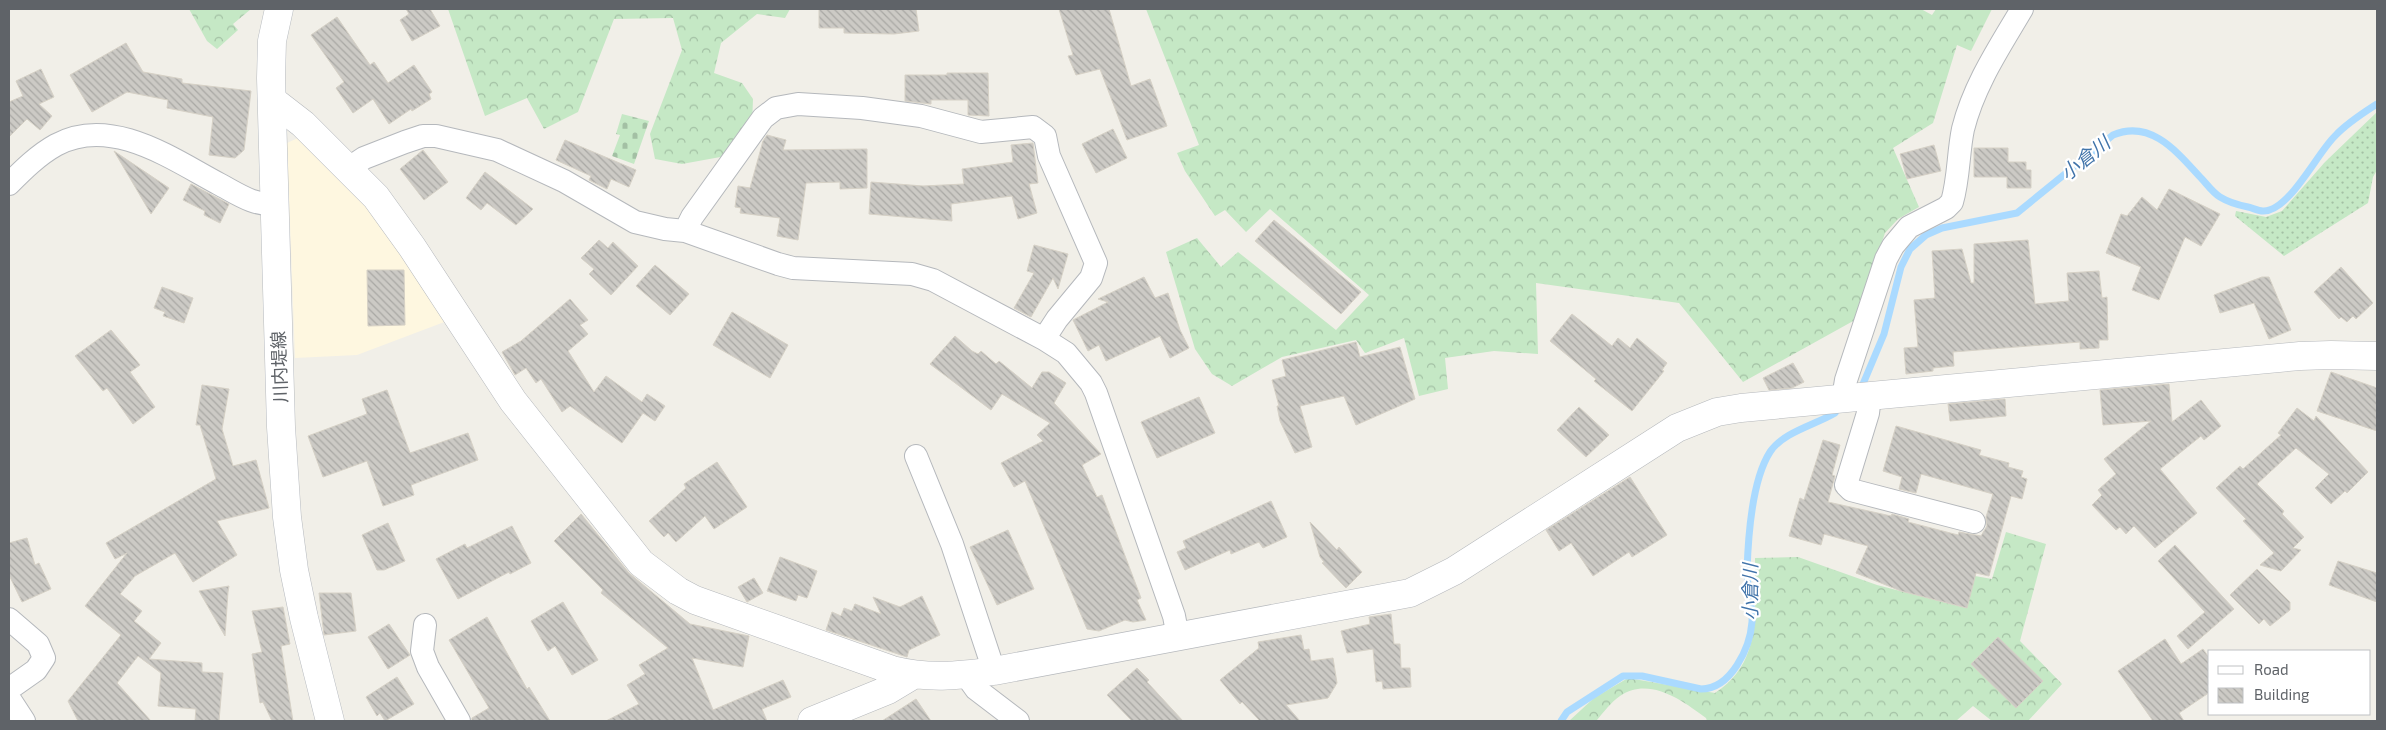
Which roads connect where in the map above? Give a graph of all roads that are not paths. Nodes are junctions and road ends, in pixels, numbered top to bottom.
1 (279, 9) edge
2 (2022, 9) edge
3 (272, 100) junction
4 (349, 168) junction
5 (9, 184) edge
6 (276, 204) junction
7 (684, 231) junction
8 (1044, 339) junction
9 (2377, 356) edge
10 (1870, 396) junction
11 (1843, 398) junction
12 (916, 456) dead end
13 (1974, 522) dead end
14 (9, 618) edge
15 (425, 625) dead end
16 (1178, 637) junction
17 (994, 671) junction
18 (913, 675) junction
19 (966, 675) junction
20 (9, 689) edge
21 (9, 698) edge
22 (24, 721) edge
23 (330, 721) edge
24 (459, 721) edge
25 (812, 721) edge
26 (1018, 721) edge

1 - 3 street, 川内堤線
2 - 11 street
3 - 4 street
3 - 6 street, 川内堤線
4 - 7 street
4 - 18 street
5 - 6 street
6 - 23 street, 川内堤線
7 - 8 street
7 - 8 street
8 - 16 street
9 - 10 street
10 - 11 street
10 - 13 street
11 - 16 street
12 - 17 street
14 - 20 street
15 - 24 street
16 - 17 street
17 - 19 street
18 - 19 street
18 - 25 street
19 - 26 street
21 - 22 street

